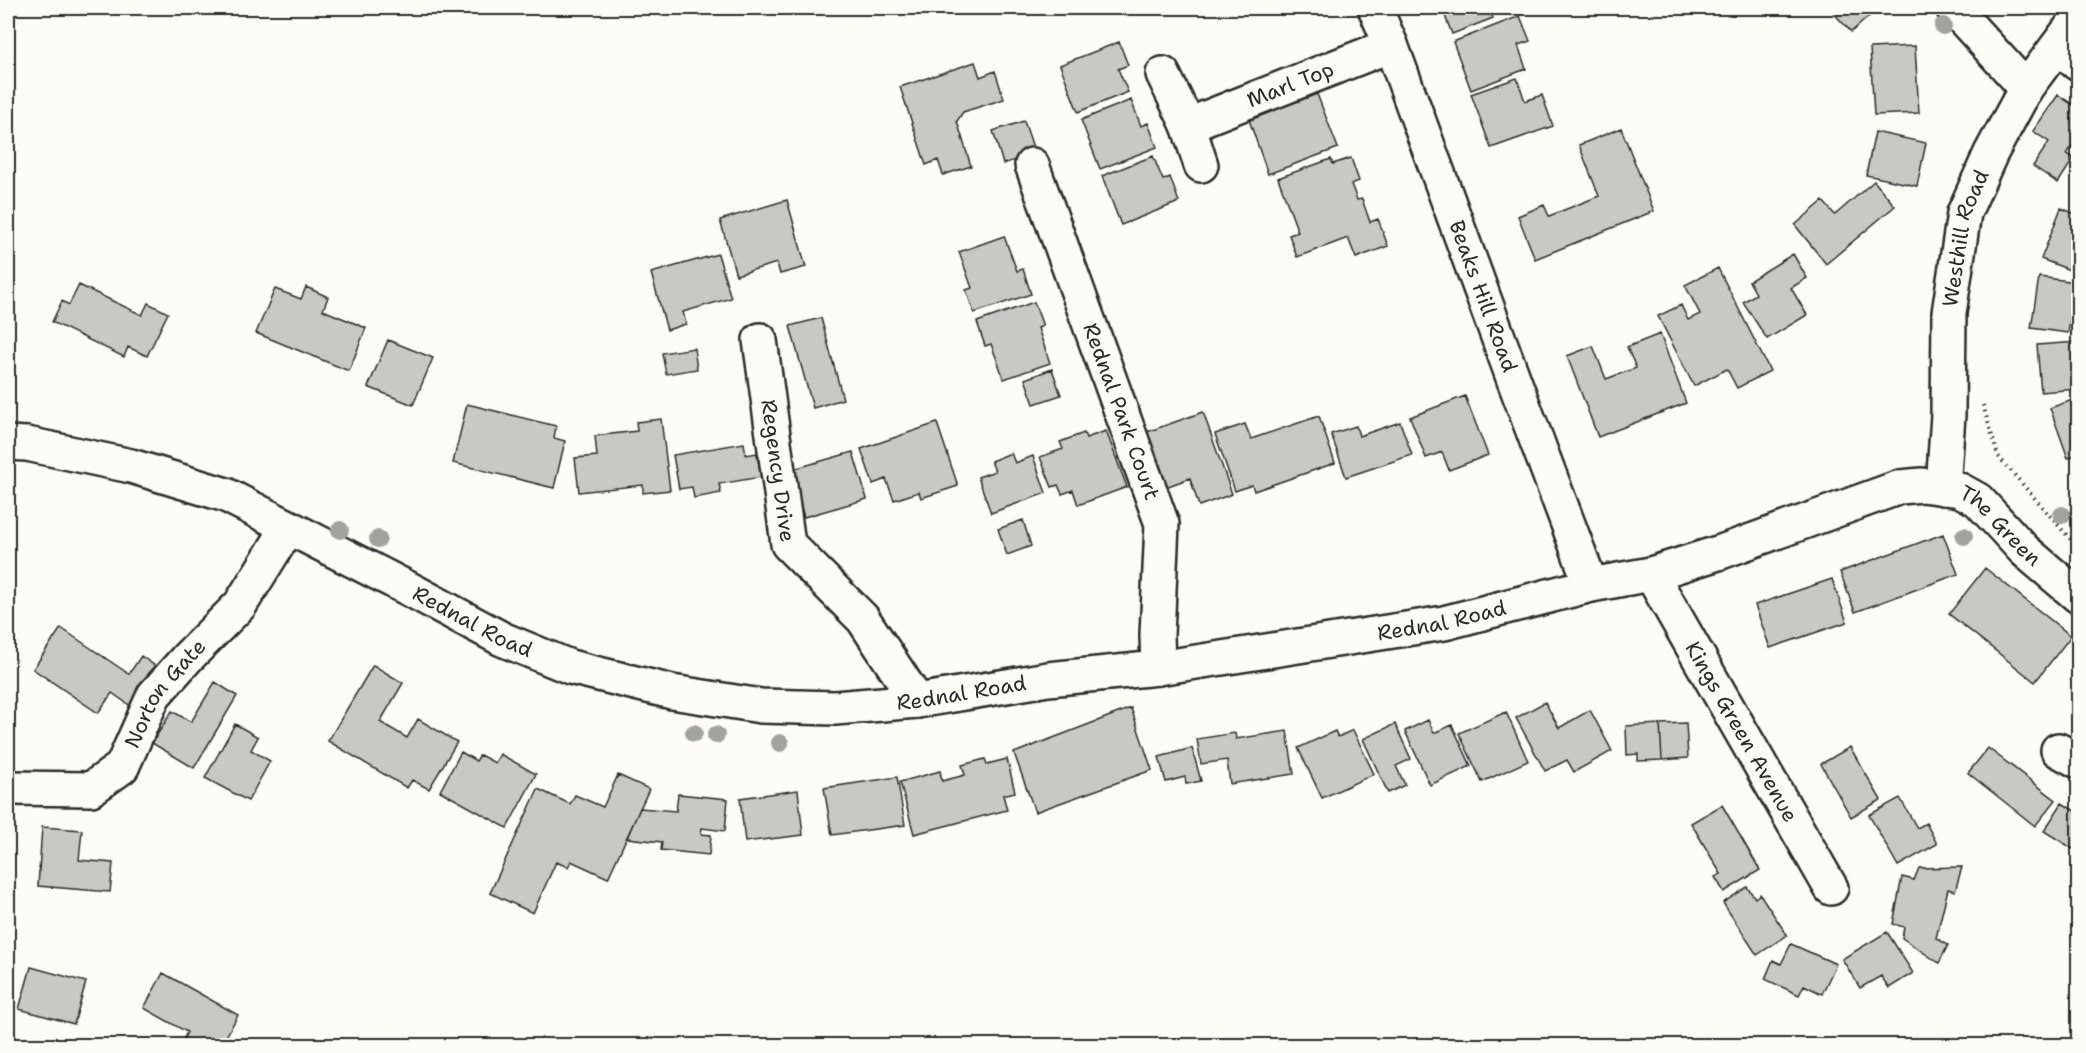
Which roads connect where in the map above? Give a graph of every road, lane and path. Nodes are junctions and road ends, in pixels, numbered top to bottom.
1 (1375, 8) edge
2 (1953, 8) edge
3 (2079, 18) edge
4 (1391, 45) junction
5 (2068, 56) edge
6 (1163, 74) dead end
7 (2026, 88) junction
8 (1188, 125) junction
9 (1032, 165) dead end
10 (1202, 165) dead end
11 (760, 340) dead end
12 (1982, 401) dead end
13 (8, 443) edge
14 (1943, 488) junction
15 (288, 528) junction
16 (2079, 548) edge
17 (1651, 574) junction
18 (1591, 585) junction
19 (2079, 596) edge
20 (1158, 668) junction
21 (917, 701) junction
22 (8, 788) edge
23 (1831, 888) dead end

1 - 4 street, Beaks Hill Road
2 - 7 street
3 - 5 street, Westhill Road
4 - 8 street, Marl Top
4 - 18 street, Beaks Hill Road
5 - 7 street, Westhill Road
6 - 8 street
7 - 14 street, Westhill Road
8 - 10 street
9 - 20 street, Rednal Park Court
11 - 21 street, Regency Drive
12 - 16 path
13 - 15 street, Rednal Road
14 - 17 street, Rednal Road
14 - 19 street, The Green
15 - 21 street, Rednal Road
15 - 22 street, Norton Gate
17 - 18 street, Rednal Road
17 - 23 street, Kings Green Avenue
18 - 20 street, Rednal Road
20 - 21 street, Rednal Road

